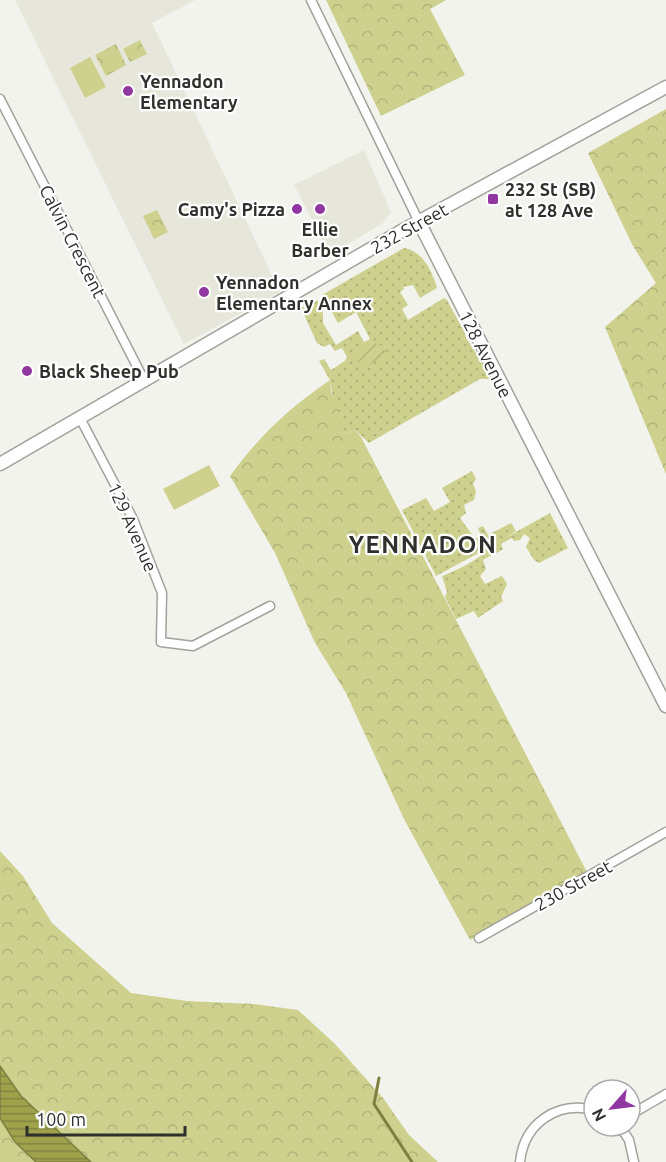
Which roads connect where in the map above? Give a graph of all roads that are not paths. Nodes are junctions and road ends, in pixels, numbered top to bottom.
1 (311, 0) edge
2 (666, 87) edge
3 (0, 99) edge
4 (418, 222) junction
5 (145, 382) junction
6 (80, 418) junction
7 (0, 464) edge
8 (270, 606) dead end
9 (666, 706) edge
10 (666, 832) edge
11 (479, 938) dead end
12 (666, 1094) edge
13 (642, 1107) edge
14 (582, 1109) edge
15 (628, 1138) edge
16 (520, 1162) edge
17 (634, 1162) edge

1 - 4 street, 128 Avenue
2 - 4 main road, 232 Street
3 - 5 street, Calvin Crescent
4 - 5 main road, 232 Street
4 - 9 main road, 128 Avenue
5 - 6 main road, 232 Street
6 - 7 main road, 232 Street
6 - 8 street, 129 Avenue
10 - 11 street, 230 Street
12 - 13 street
14 - 16 street
15 - 17 street

